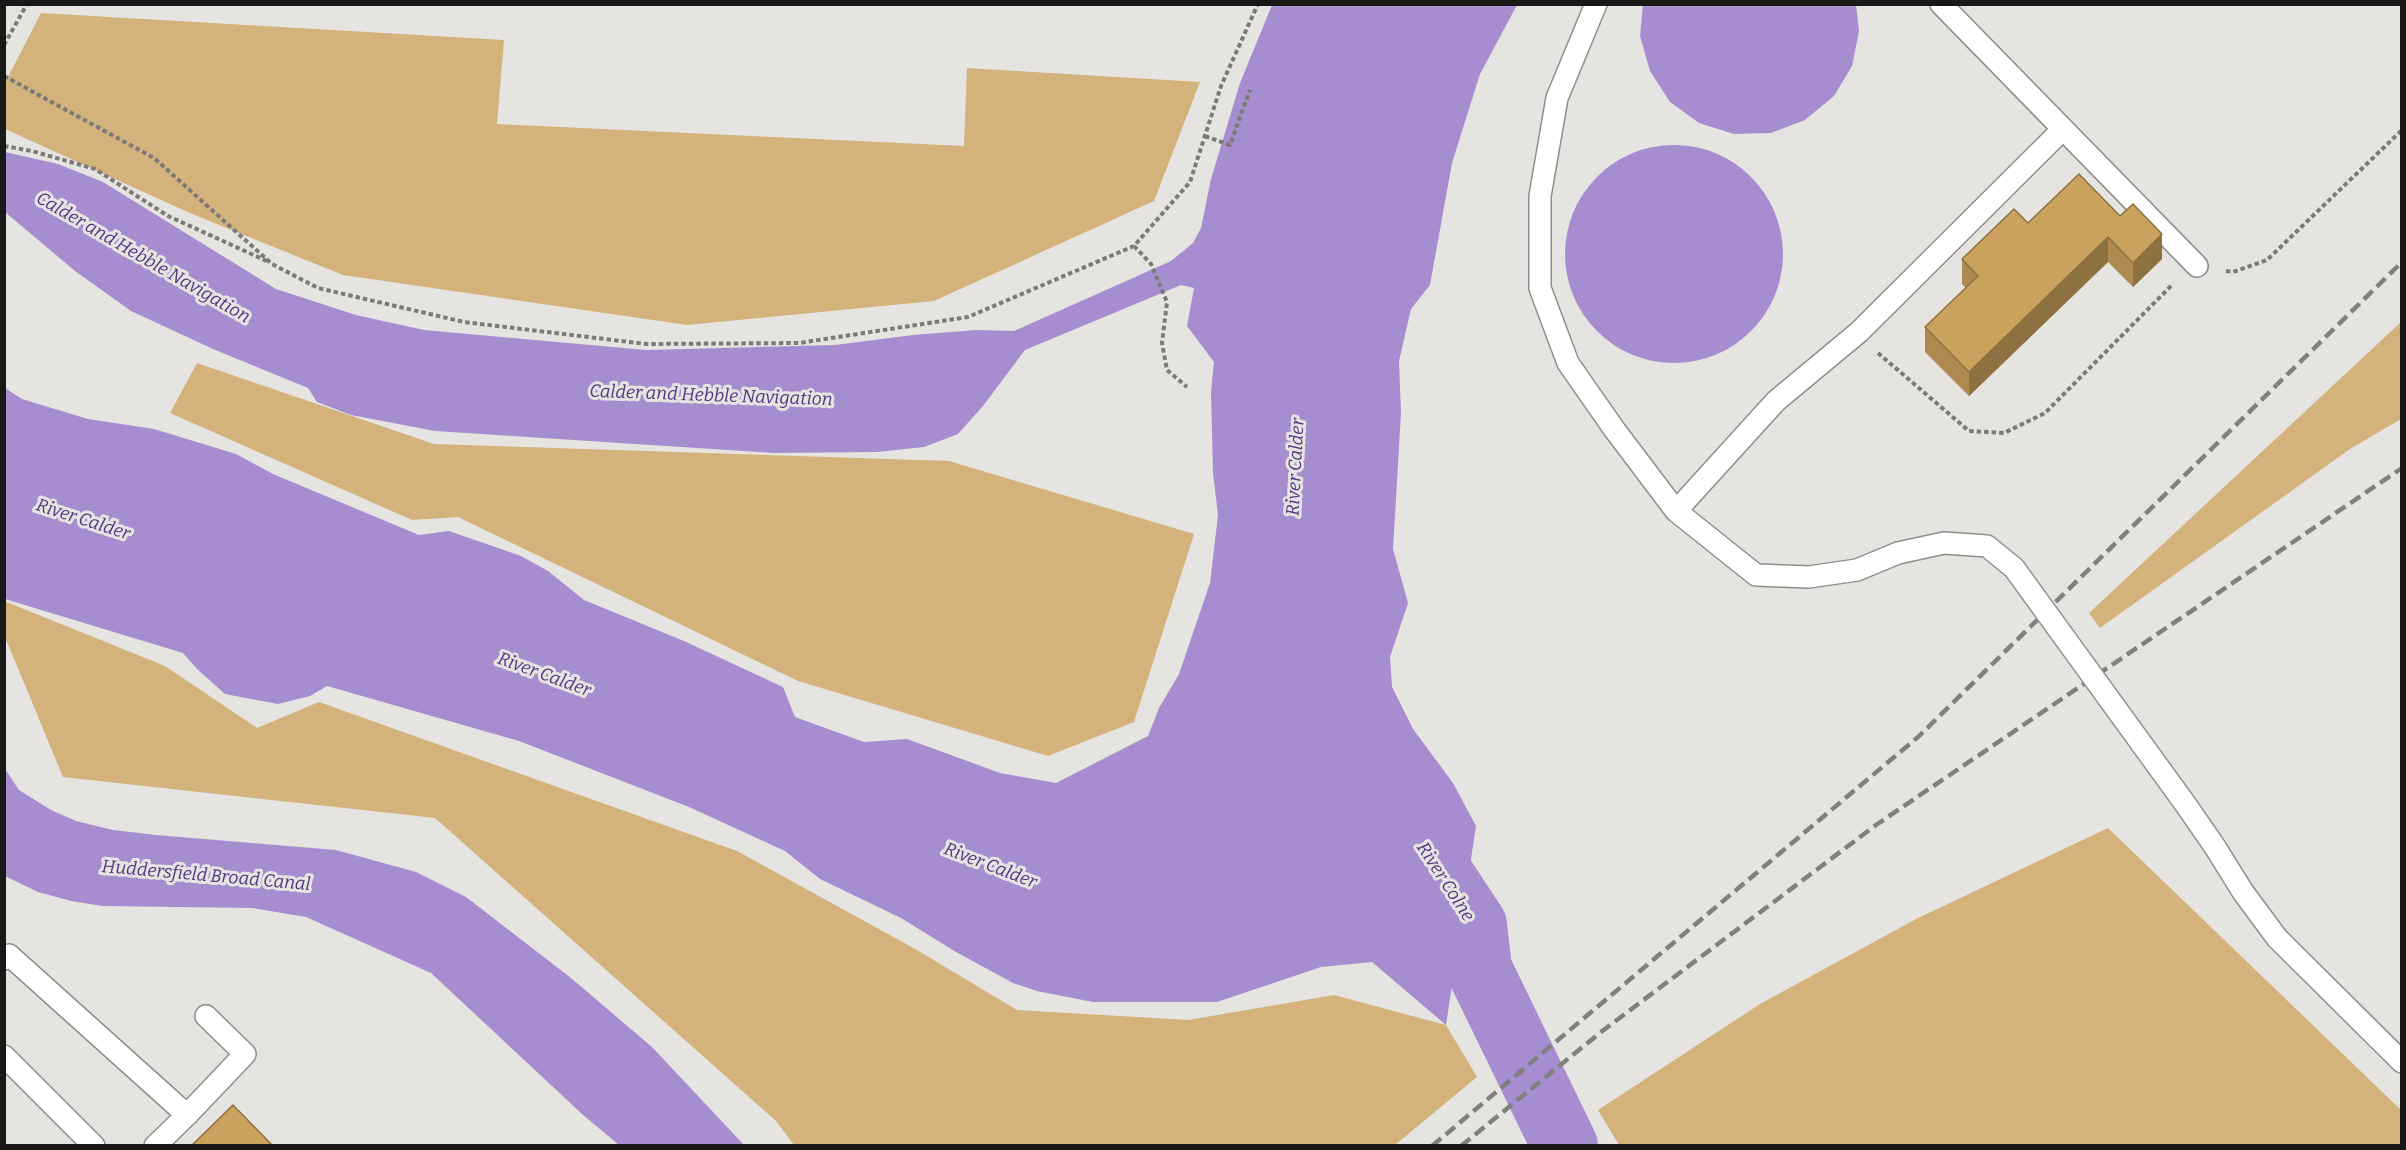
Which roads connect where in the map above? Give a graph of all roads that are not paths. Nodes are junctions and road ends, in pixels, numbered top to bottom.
1 (1596, 4) edge
2 (1941, 4) edge
3 (2063, 129) junction
4 (2197, 266) road end
5 (1676, 510) junction
6 (4, 959) edge
7 (206, 1016) dead end
8 (4, 1056) edge
9 (2402, 1062) edge
10 (187, 1115) junction
11 (94, 1146) edge
12 (155, 1146) edge

1 - 5 lane
2 - 3 lane
3 - 4 lane
3 - 5 lane
5 - 9 lane, bridge
6 - 10 lane
7 - 10 lane
8 - 11 lane
10 - 12 lane

